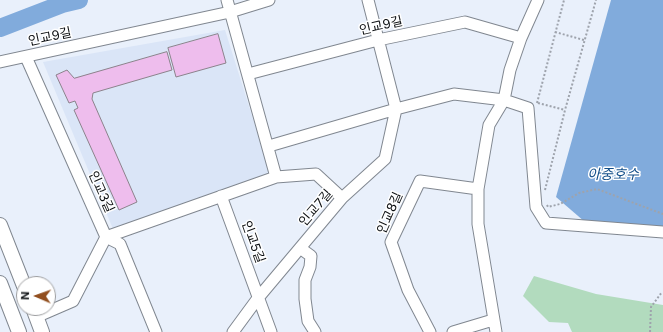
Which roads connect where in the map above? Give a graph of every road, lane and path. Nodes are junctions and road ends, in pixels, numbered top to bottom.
1 (227, 0) edge
2 (269, 0) edge
3 (368, 0) edge
4 (538, 0) edge
5 (564, 0) edge
6 (596, 0) edge
7 (230, 12) junction
8 (555, 32) junction
9 (520, 38) junction
10 (378, 40) junction
11 (584, 40) junction
12 (26, 57) junction
13 (0, 62) edge
14 (248, 74) junction
15 (504, 100) junction
16 (533, 105) junction
17 (396, 109) junction
18 (565, 110) junction
19 (269, 146) junction
20 (276, 177) junction
21 (478, 188) junction
22 (545, 190) dead end
23 (221, 196) junction
24 (342, 198) junction
25 (546, 202) dead end
26 (663, 214) edge
27 (0, 225) edge
28 (663, 232) edge
29 (106, 237) junction
30 (300, 248) junction
31 (20, 276) edge
32 (0, 283) edge
33 (662, 292) dead end
34 (258, 298) junction
35 (56, 306) edge
36 (36, 316) edge
37 (493, 320) junction
38 (18, 332) edge
39 (42, 332) edge
40 (156, 332) edge
41 (233, 332) edge
42 (271, 332) edge
43 (315, 332) edge
44 (430, 332) edge
45 (453, 332) edge
46 (496, 332) edge
47 (650, 332) edge

1 - 7 street
2 - 7 street, 인교9길
3 - 10 street
4 - 9 street
5 - 8 path
6 - 11 path
7 - 12 street, 인교9길
7 - 14 street
8 - 11 path
8 - 16 path
9 - 10 street, 인교9길
9 - 15 street
10 - 14 street, 인교9길
10 - 17 street
11 - 18 path
12 - 13 street, 인교9길
12 - 29 street, 인교3길
14 - 19 street
15 - 16 street
15 - 17 street
15 - 21 street
16 - 18 path
16 - 28 street
17 - 19 street
17 - 24 street, 인교7길
18 - 22 path
19 - 20 street
20 - 23 street
20 - 24 street
21 - 37 street
21 - 44 street, 인교8길
23 - 29 street
23 - 34 street, 인교5길
24 - 30 street, 인교7길
25 - 26 path
27 - 31 street
29 - 35 street
29 - 40 street
30 - 34 street, 인교5길
30 - 43 street
32 - 38 street
33 - 47 path
34 - 41 street, 인교5길
34 - 42 street, 인교5길
36 - 39 street
37 - 45 street
37 - 46 street

